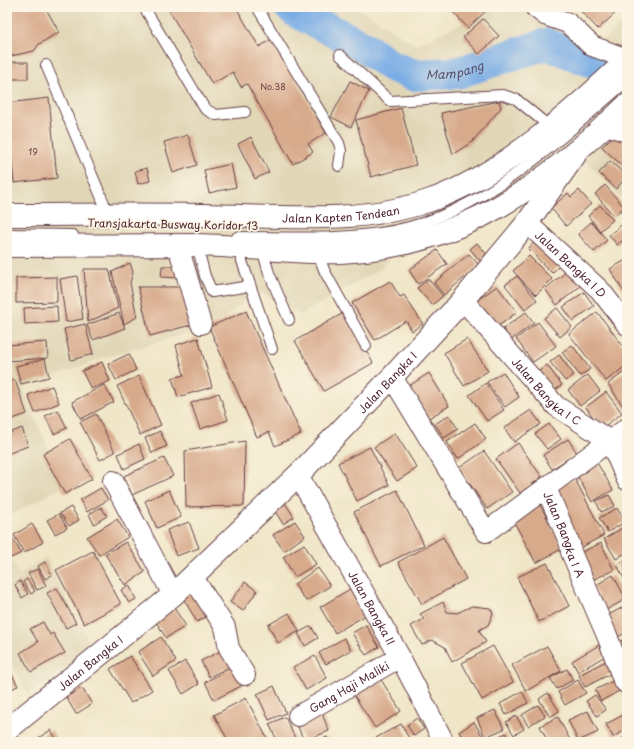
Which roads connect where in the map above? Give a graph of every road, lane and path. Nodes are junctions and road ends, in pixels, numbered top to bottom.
1 (144, 7) edge
2 (257, 7) edge
3 (535, 7) edge
4 (340, 55) dead end
5 (46, 65) dead end
6 (625, 67) edge
7 (245, 112) dead end
8 (619, 120) edge
9 (550, 127) junction
10 (578, 151) junction
11 (339, 166) dead end
12 (108, 213) junction
13 (7, 215) edge
14 (527, 224) junction
15 (7, 234) edge
16 (7, 246) edge
17 (188, 246) junction
18 (241, 248) junction
19 (262, 249) junction
20 (317, 252) junction
21 (250, 286) junction
22 (462, 300) junction
23 (289, 320) dead end
24 (201, 324) dead end
25 (627, 325) edge
26 (366, 346) dead end
27 (272, 349) dead end
28 (392, 378) junction
29 (627, 428) edge
30 (610, 441) junction
31 (298, 474) junction
32 (627, 480) edge
33 (113, 481) dead end
34 (546, 488) junction
35 (192, 576) junction
36 (174, 595) junction
37 (400, 657) junction
38 (245, 675) dead end
39 (627, 684) edge
40 (298, 716) dead end
41 (7, 730) edge
42 (444, 742) edge

1 - 7 lane
2 - 11 lane
3 - 6 street
4 - 9 lane
5 - 12 lane
6 - 9 main road, Jalan Kapten Tendean
6 - 15 lane, Transjakarta Busway Koridor 13
8 - 10 main road
9 - 12 main road, Jalan Kapten Tendean
10 - 14 main road, Jalan Bangka I
10 - 20 main road
12 - 13 main road, Jalan Kapten Tendean
14 - 22 main road, Jalan Bangka I
14 - 25 street, Jalan Bangka I D
16 - 17 main road
17 - 18 main road
17 - 21 lane
17 - 24 street
18 - 19 main road
18 - 21 lane
19 - 20 main road
19 - 23 lane
20 - 26 lane
21 - 27 lane
22 - 28 main road, Jalan Bangka I
22 - 30 street, Jalan Bangka I C
28 - 31 main road, Jalan Bangka I
28 - 34 street, Jalan Bangka I A
29 - 30 street
30 - 32 street
30 - 34 street
31 - 35 main road, Jalan Bangka I
31 - 37 street, Jalan Bangka II
33 - 36 street
34 - 39 street, Jalan Bangka I A
35 - 36 main road, Jalan Bangka I
35 - 38 street
36 - 41 main road, Jalan Bangka I
37 - 40 street, Gang Haji Maliki
37 - 42 street, Jalan Bangka II

